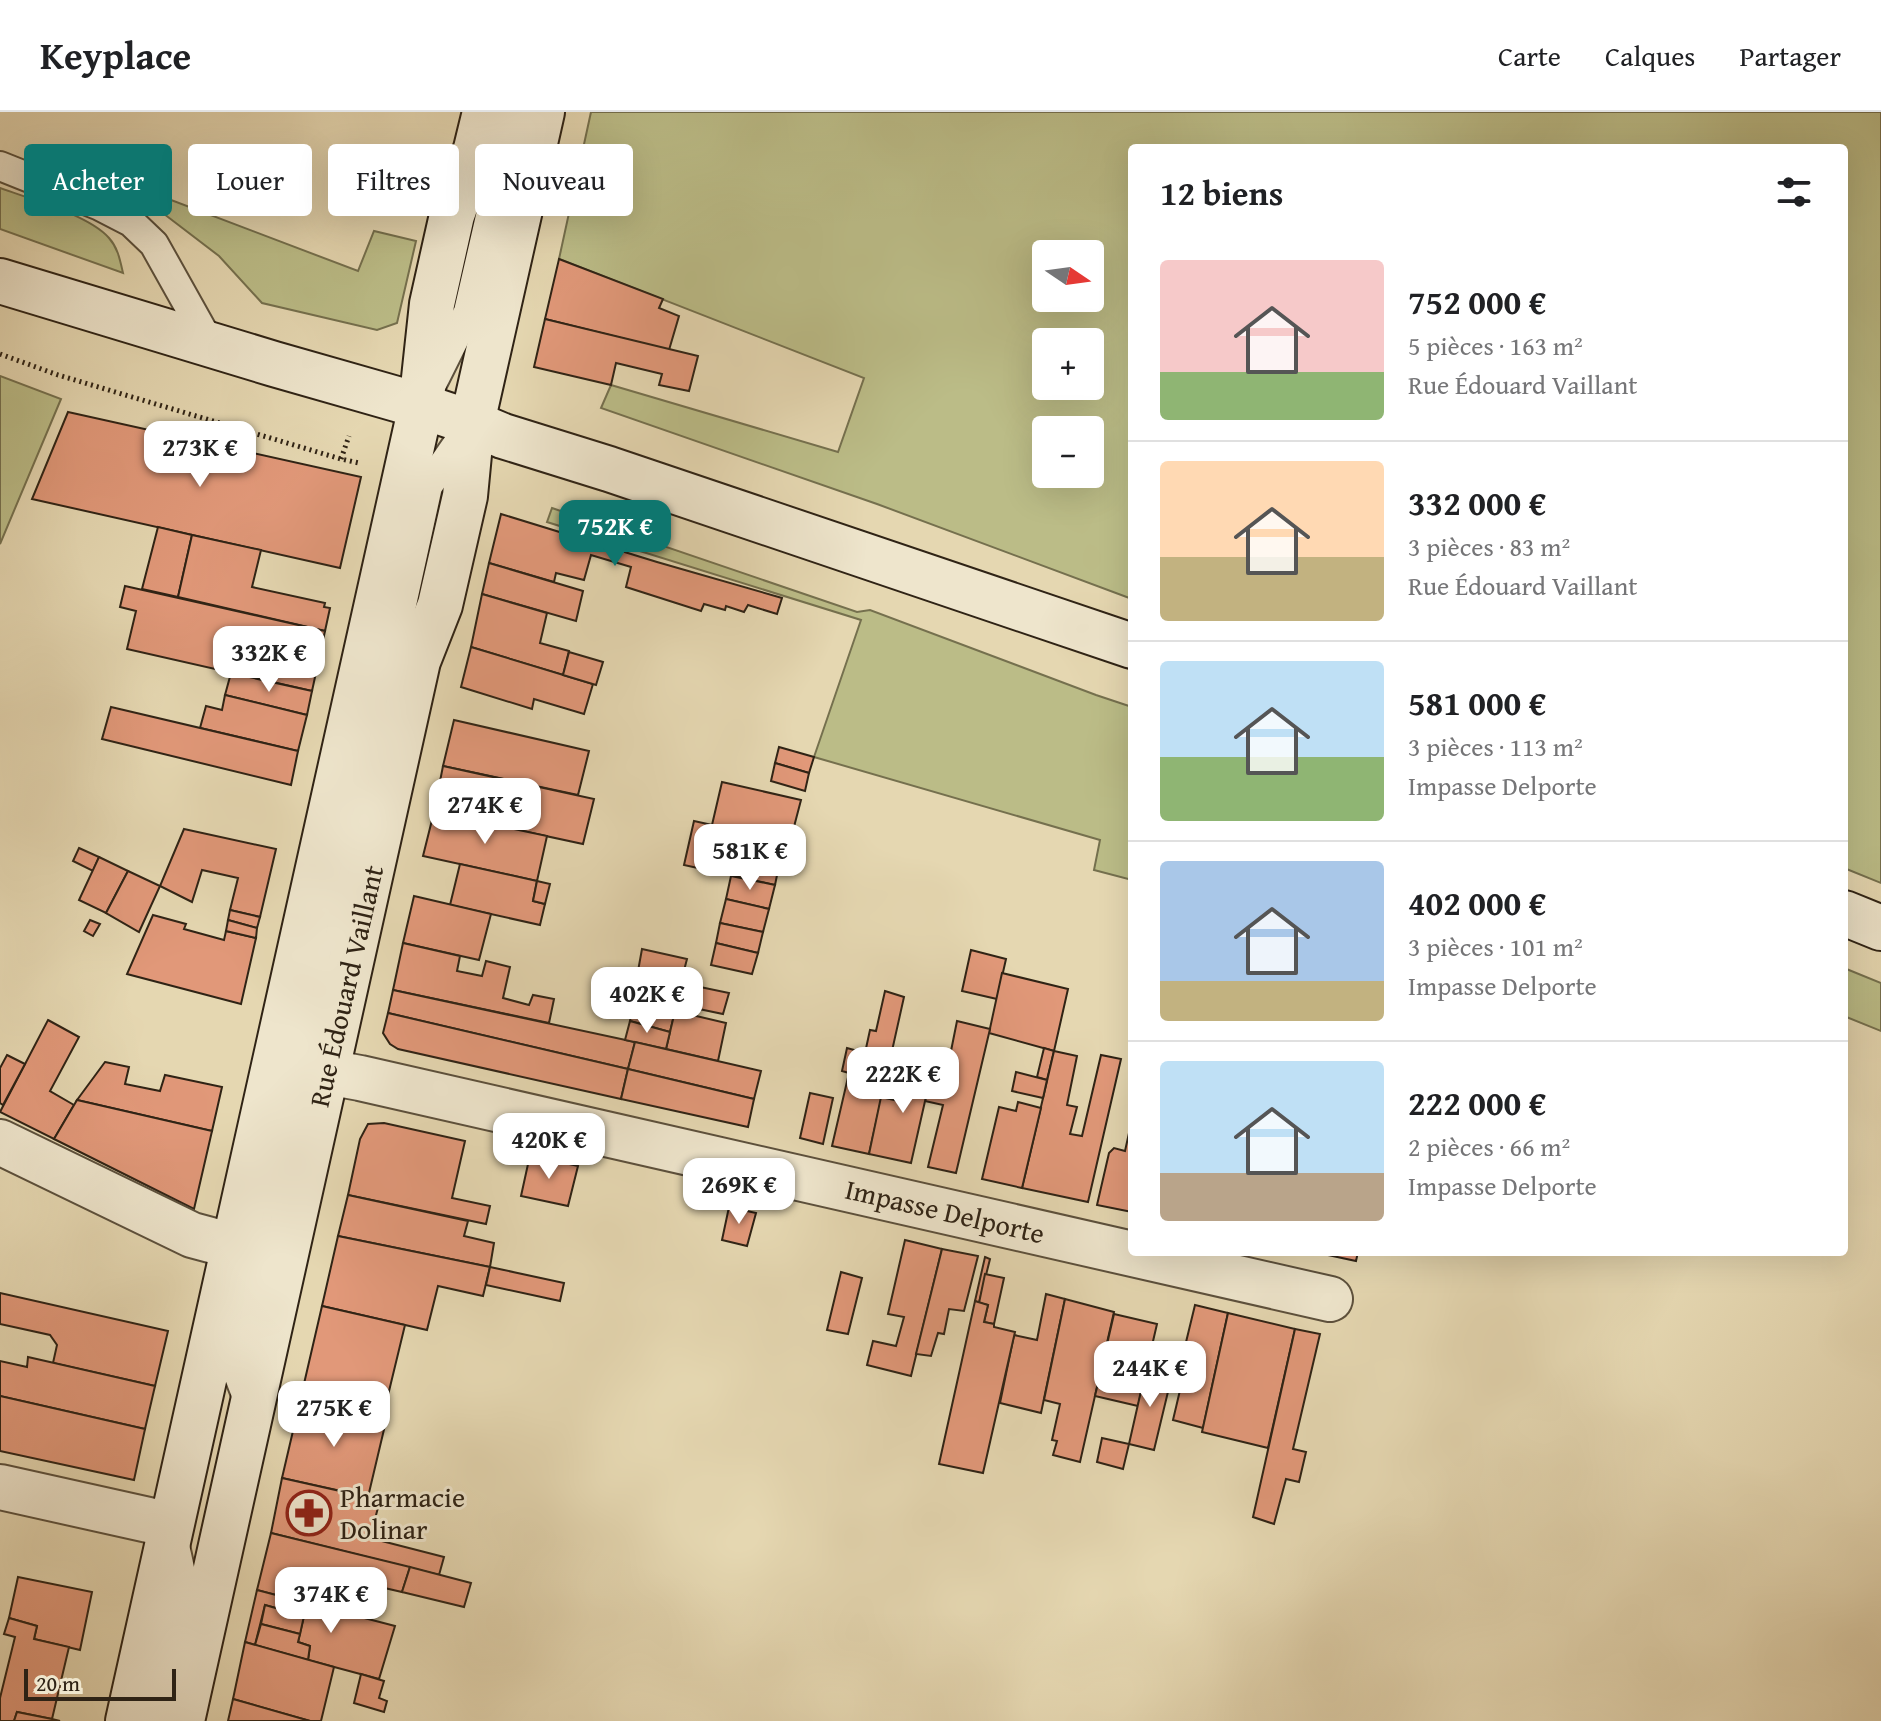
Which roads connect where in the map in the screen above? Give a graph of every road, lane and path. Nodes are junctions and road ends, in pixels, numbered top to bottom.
1 (485, 112) edge
2 (514, 112) edge
3 (542, 112) edge
4 (0, 166) edge
5 (0, 281) edge
6 (210, 344) junction
7 (0, 354) edge
8 (421, 406) junction
9 (472, 423) junction
10 (366, 465) dead end
11 (1128, 645) edge
12 (1848, 915) edge
13 (1881, 928) edge
14 (327, 1072) junction
15 (0, 1142) edge
16 (233, 1246) junction
17 (1128, 1253) edge
18 (1141, 1256) edge
19 (1330, 1299) dead end
20 (251, 1409) junction
21 (0, 1487) edge
22 (171, 1525) junction
23 (128, 1721) edge
24 (156, 1721) edge
25 (182, 1721) edge

1 - 8 main road, Rue Édouard Vaillant
2 - 8 lane
3 - 9 main road, Rue Édouard Vaillant
4 - 6 lane
5 - 6 main road
6 - 8 main road
7 - 10 path
8 - 9 main road
8 - 16 main road, Rue Édouard Vaillant
9 - 11 main road
9 - 14 main road, Rue Édouard Vaillant
9 - 20 lane
12 - 13 main road
14 - 17 main road, Impasse Delporte
14 - 20 main road, Rue Édouard Vaillant
15 - 16 main road
16 - 22 main road, Rue Édouard Vaillant
18 - 19 main road, Impasse Delporte
20 - 25 main road, Rue Édouard Vaillant
21 - 22 main road
22 - 23 main road, Rue Édouard Vaillant
22 - 24 lane

